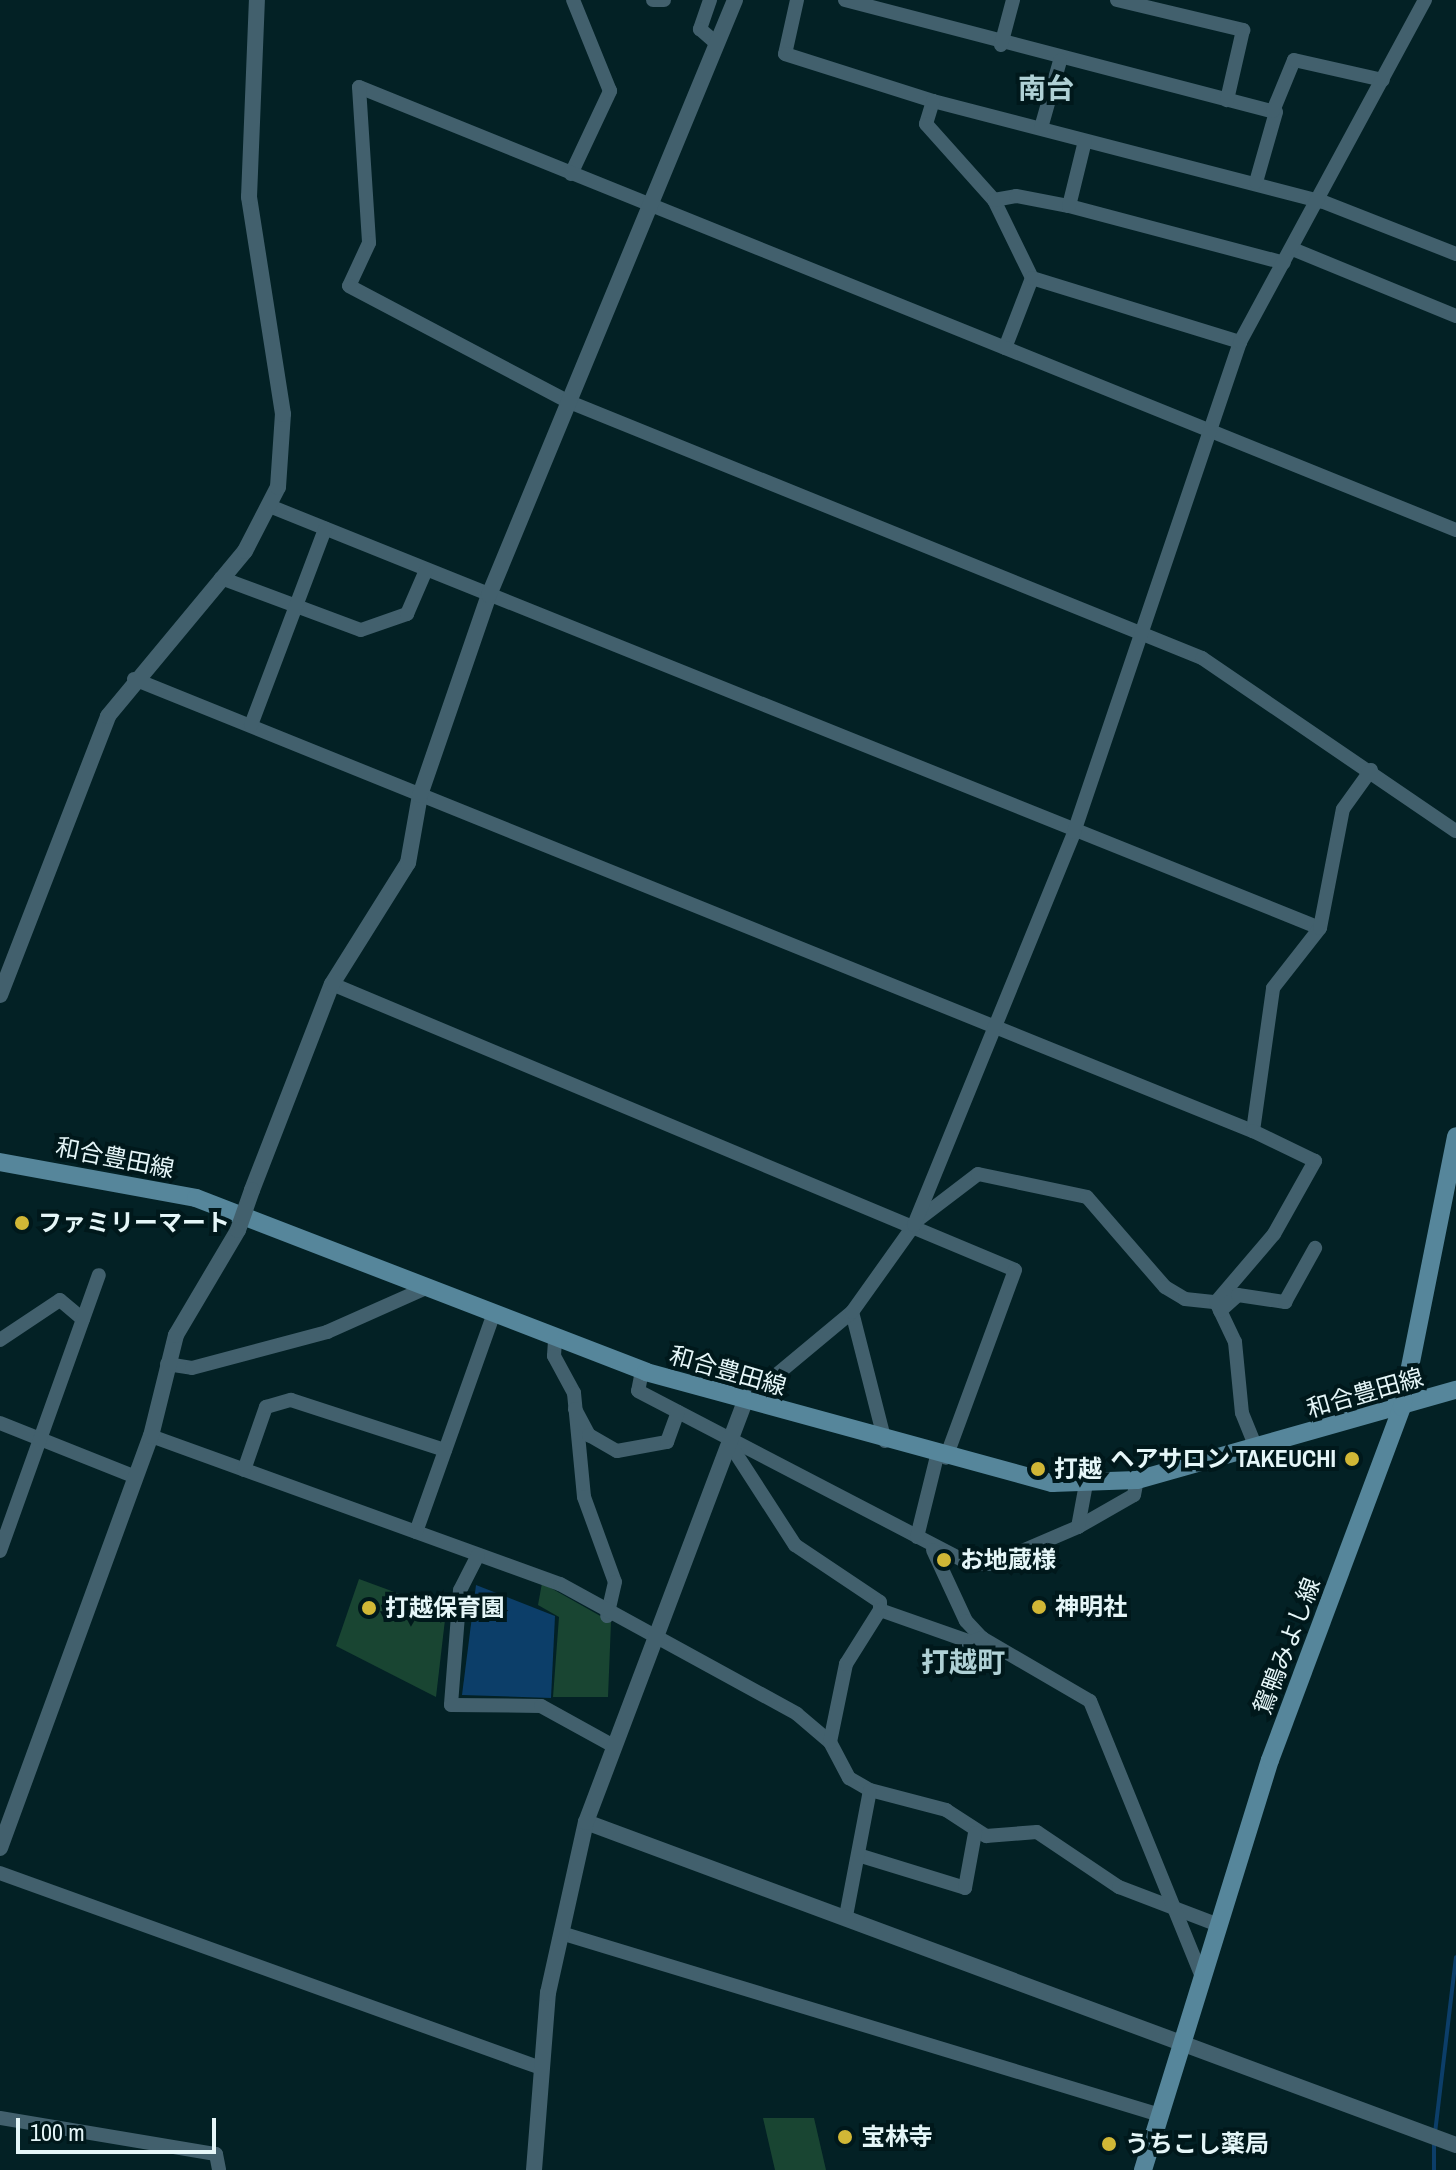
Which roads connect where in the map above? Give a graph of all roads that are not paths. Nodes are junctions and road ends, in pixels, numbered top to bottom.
1 (257, 0) edge
2 (573, 0) edge
3 (653, 0) edge
4 (664, 0) edge
5 (710, 0) edge
6 (735, 0) edge
7 (797, 0) edge
8 (845, 0) edge
9 (1013, 0) edge
10 (1117, 0) edge
11 (1425, 0) edge
12 (715, 42) junction
13 (1001, 45) junction
14 (1060, 61) junction
15 (1383, 80) junction
16 (1227, 100) junction
17 (933, 101) junction
18 (1273, 111) junction
19 (1041, 128) junction
20 (1085, 141) junction
21 (571, 174) junction
22 (1256, 182) junction
23 (994, 200) junction
24 (1321, 201) junction
25 (646, 206) junction
26 (1069, 206) junction
27 (1295, 250) junction
28 (1456, 254) edge
29 (1284, 263) junction
30 (1032, 278) junction
31 (1456, 316) edge
32 (1240, 342) junction
33 (1005, 348) junction
34 (567, 401) junction
35 (1208, 430) junction
36 (272, 507) junction
37 (325, 529) junction
38 (1456, 530) edge
39 (426, 570) junction
40 (221, 578) junction
41 (489, 595) junction
42 (295, 609) junction
43 (1137, 630) junction
44 (134, 679) junction
45 (251, 725) junction
46 (1371, 770) junction
47 (420, 795) junction
48 (1456, 831) edge
49 (1074, 832) junction
50 (1320, 928) junction
51 (332, 984) junction
52 (0, 995) edge
53 (992, 1024) junction
54 (1253, 1131) junction
55 (1456, 1136) edge
56 (0, 1162) edge
57 (914, 1225) junction
58 (1315, 1248) dead end
59 (99, 1275) dead end
60 (426, 1288) junction
61 (1218, 1306) junction
62 (852, 1312) junction
63 (493, 1316) junction
64 (83, 1319) junction
65 (0, 1340) edge
66 (555, 1341) junction
67 (167, 1364) junction
68 (642, 1371) junction
69 (1456, 1390) edge
70 (745, 1401) junction
71 (1402, 1407) junction
72 (575, 1408) junction
73 (678, 1412) junction
74 (0, 1423) edge
75 (151, 1436) junction
76 (41, 1438) junction
77 (885, 1441) junction
78 (732, 1444) junction
79 (1256, 1448) junction
80 (445, 1450) junction
81 (942, 1457) junction
82 (244, 1470) junction
83 (136, 1477) junction
84 (1137, 1480) junction
85 (1086, 1484) junction
86 (1078, 1527) junction
87 (416, 1532) junction
88 (917, 1537) junction
89 (933, 1550) junction
90 (0, 1551) edge
91 (478, 1555) junction
92 (957, 1559) junction
93 (943, 1570) junction
94 (880, 1610) junction
95 (607, 1616) junction
96 (982, 1638) junction
97 (655, 1641) junction
98 (830, 1742) junction
99 (612, 1745) junction
100 (870, 1790) junction
101 (586, 1822) junction
102 (975, 1833) junction
103 (0, 1848) edge
104 (858, 1855) junction
105 (0, 1873) edge
106 (1170, 1906) junction
107 (846, 1916) junction
108 (1216, 1924) junction
109 (561, 1933) junction
110 (1202, 1977) junction
111 (1182, 2042) junction
112 (538, 2067) junction
113 (1160, 2115) junction
114 (0, 2118) edge
115 (1456, 2145) edge
116 (219, 2170) edge
117 (534, 2170) edge
118 (1143, 2170) edge

1 - 36 street
2 - 21 street
3 - 4 street
5 - 12 street
6 - 12 street
7 - 17 street
8 - 13 street
9 - 13 street
10 - 16 street
11 - 15 street
12 - 25 street
13 - 14 street
14 - 16 street
14 - 19 street
15 - 18 street
15 - 24 street
16 - 18 street
17 - 19 street
17 - 23 street
18 - 22 street
19 - 20 street
20 - 22 street
20 - 26 street
21 - 25 street
21 - 34 street
22 - 24 street
23 - 26 street
23 - 30 street
24 - 27 street
24 - 28 street
25 - 33 street
25 - 34 street
26 - 29 street
27 - 29 street
27 - 31 street
29 - 32 street
30 - 32 street
30 - 33 street
32 - 35 street
33 - 35 street
34 - 41 street
34 - 43 street
35 - 38 street
35 - 43 street
36 - 37 street
36 - 40 street
37 - 39 street
37 - 42 street
39 - 41 street
39 - 42 street
40 - 42 street
40 - 44 street
41 - 47 street
41 - 49 street
42 - 45 street
43 - 46 street
43 - 49 street
44 - 45 street
44 - 52 street
45 - 47 street
46 - 48 street
46 - 50 street
47 - 51 street
47 - 53 street
49 - 50 street
49 - 53 street
50 - 54 street
51 - 57 street
51 - 67 street, bridge
53 - 54 street
53 - 57 street
54 - 61 street
55 - 71 main road, 鴛鴨みよし線
56 - 60 main road, 和合豊田線
57 - 61 street
57 - 62 street
57 - 81 street
58 - 61 street
59 - 64 street
60 - 63 main road, 和合豊田線
60 - 67 street
61 - 79 street
62 - 70 street
62 - 77 street
63 - 66 main road, 和合豊田線
63 - 80 street
64 - 65 street
64 - 76 street
66 - 68 main road, 和合豊田線
66 - 72 street
67 - 75 street
68 - 70 main road, 和合豊田線
68 - 73 street
69 - 71 main road, 和合豊田線
70 - 77 main road, 和合豊田線
70 - 78 street
71 - 79 main road, 和合豊田線
71 - 108 main road, 鴛鴨みよし線
72 - 73 street
72 - 95 street
73 - 78 street
74 - 76 street
75 - 82 street
75 - 83 street
76 - 83 street
76 - 90 street
77 - 81 main road, 和合豊田線
78 - 88 street
78 - 94 street
78 - 97 street
79 - 84 main road, 和合豊田線
80 - 82 street
80 - 87 street
81 - 85 main road, 和合豊田線
81 - 88 street
82 - 87 street
83 - 103 street
84 - 85 main road, 和合豊田線
84 - 86 street
85 - 86 street
86 - 92 street
87 - 91 street
88 - 89 street
89 - 92 street
89 - 93 street
91 - 95 street
91 - 99 street
92 - 93 street
93 - 96 street
94 - 96 street
94 - 98 street
95 - 97 street
96 - 106 street
97 - 98 street
97 - 99 street
98 - 100 street
99 - 101 street
100 - 102 street
100 - 104 street
101 - 107 street
101 - 109 street
102 - 104 street
102 - 106 street
104 - 107 street
105 - 112 street
106 - 108 street
106 - 110 street
107 - 111 street
108 - 110 main road, 鴛鴨みよし線
109 - 112 street
109 - 113 street
110 - 111 main road, 鴛鴨みよし線
111 - 113 main road, 鴛鴨みよし線
111 - 115 street
112 - 117 street
113 - 118 main road, 鴛鴨みよし線
114 - 116 street

